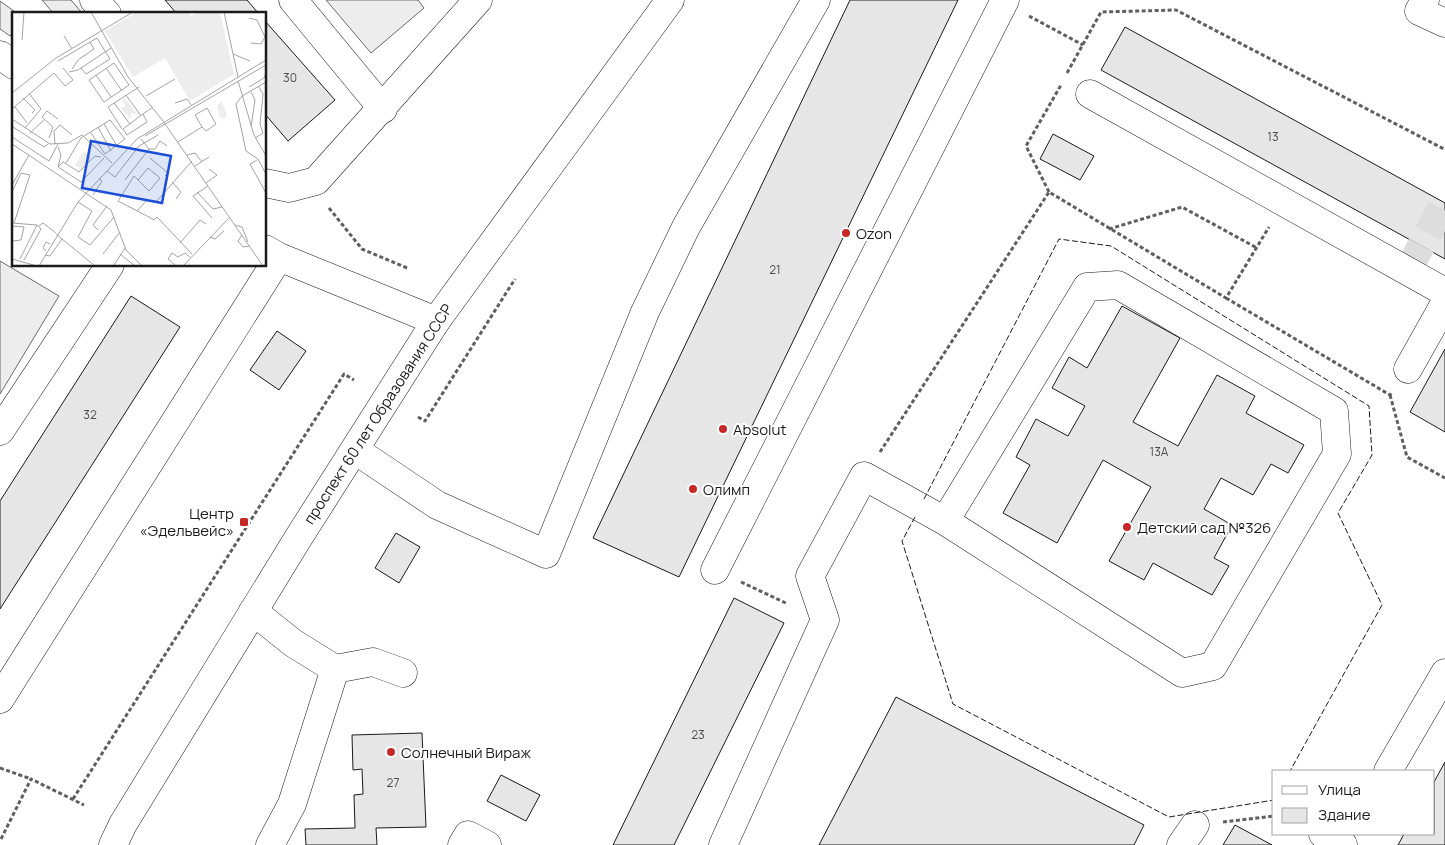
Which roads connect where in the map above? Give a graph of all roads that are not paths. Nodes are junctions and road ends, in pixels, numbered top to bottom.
1 (94, 0) edge
2 (293, 0) edge
3 (670, 0) edge
4 (816, 0) edge
5 (1425, 0) edge
6 (473, 2) edge
7 (1005, 2) edge
8 (105, 12) edge
9 (1445, 23) edge
10 (0, 55) edge
11 (12, 64) edge
12 (1090, 94) dead end
13 (383, 109) junction
14 (266, 183) edge
15 (272, 253) edge
16 (109, 266) edge
17 (264, 266) edge
18 (1445, 292) edge
19 (1445, 303) edge
20 (436, 322) junction
21 (1408, 369) road end
22 (0, 431) edge
23 (355, 450) junction
24 (945, 521) junction
25 (715, 570) road end
26 (253, 611) junction
27 (335, 669) junction
28 (403, 673) dead end
29 (1445, 673) edge
30 (0, 699) edge
31 (1389, 770) edge
32 (1325, 835) edge
33 (113, 845) edge
34 (270, 845) edge
35 (462, 845) edge
36 (486, 845) edge
37 (723, 845) edge
38 (1344, 845) edge

1 - 8 main road
2 - 13 main road
3 - 20 main road, проспект 60 лет Образования СССР
4 - 23 main road
5 - 9 main road
6 - 13 main road
7 - 25 main road
10 - 11 main road
12 - 18 main road
13 - 14 main road
15 - 20 main road
16 - 22 main road
17 - 30 main road
19 - 21 main road
20 - 23 main road, проспект 60 лет Образования СССР
23 - 26 main road, проспект 60 лет Образования СССР
24 - 24 main road
24 - 37 main road
26 - 27 main road
26 - 33 main road, проспект 60 лет Образования СССР
27 - 28 main road
27 - 34 main road
29 - 31 main road
32 - 38 main road
35 - 36 main road

